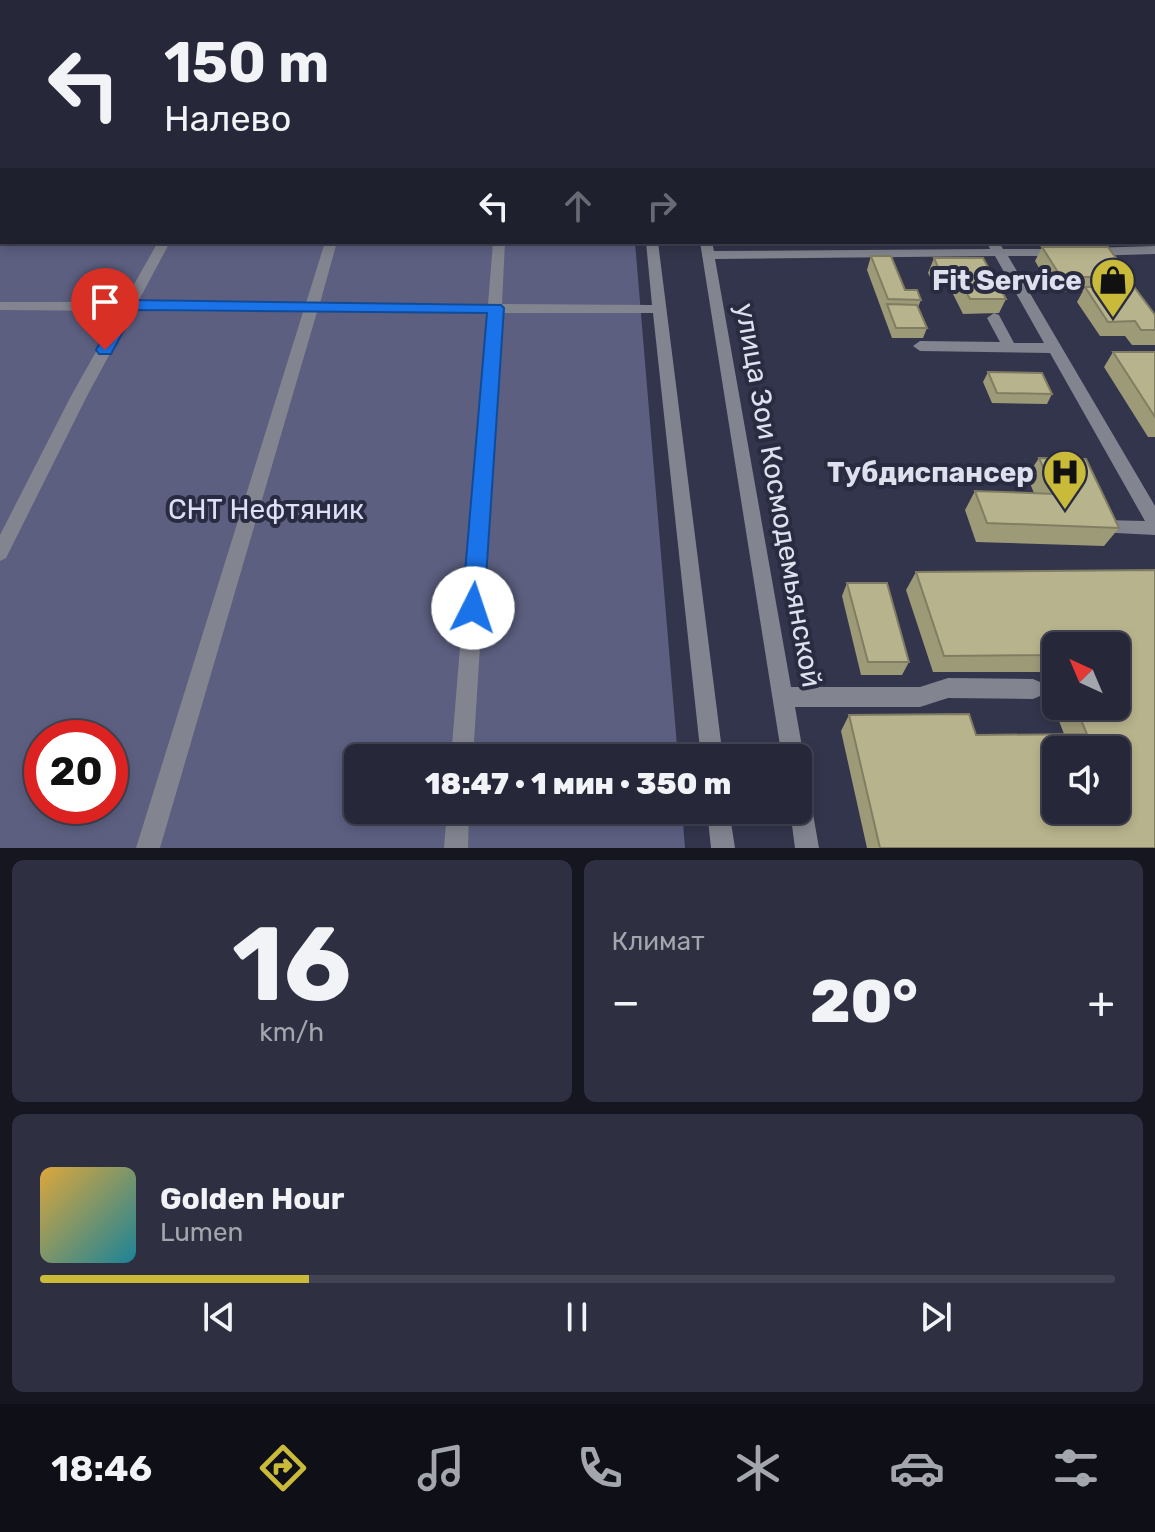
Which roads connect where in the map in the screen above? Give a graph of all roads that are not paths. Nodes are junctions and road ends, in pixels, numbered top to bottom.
1 (163, 244) edge
2 (330, 244) edge
3 (499, 244) edge
4 (652, 244) edge
5 (1120, 247) edge
6 (777, 248) edge
7 (910, 248) edge
8 (996, 248) edge
9 (707, 249) edge
10 (1155, 250) edge
11 (130, 305) junction
12 (0, 306) edge
13 (311, 306) junction
14 (496, 308) junction
15 (658, 309) junction
16 (994, 318) dead end
17 (920, 346) dead end
18 (1010, 348) junction
19 (1054, 348) junction
20 (1155, 525) edge
21 (1103, 527) edge
22 (0, 553) edge
23 (1033, 689) dead end
24 (783, 697) junction
25 (463, 744) edge
26 (710, 744) edge
27 (791, 744) edge
28 (457, 824) edge
29 (720, 824) edge
30 (803, 824) edge
31 (148, 848) edge
32 (456, 848) edge
33 (723, 848) edge
34 (807, 848) edge

1 - 11 street
2 - 13 street
3 - 14 street
4 - 15 street
5 - 8 street
5 - 10 street
6 - 7 street
6 - 9 street
7 - 8 street
8 - 19 street
9 - 24 street, улица Зои Космодемьянской
11 - 12 street
11 - 13 street
11 - 22 street
13 - 14 street
13 - 31 street
14 - 15 street
14 - 25 street
15 - 26 street
16 - 18 street
17 - 18 street
18 - 19 street
19 - 20 street
20 - 21 street
23 - 24 street
24 - 27 street, улица Зои Космодемьянской
28 - 32 street
29 - 33 street
30 - 34 street

